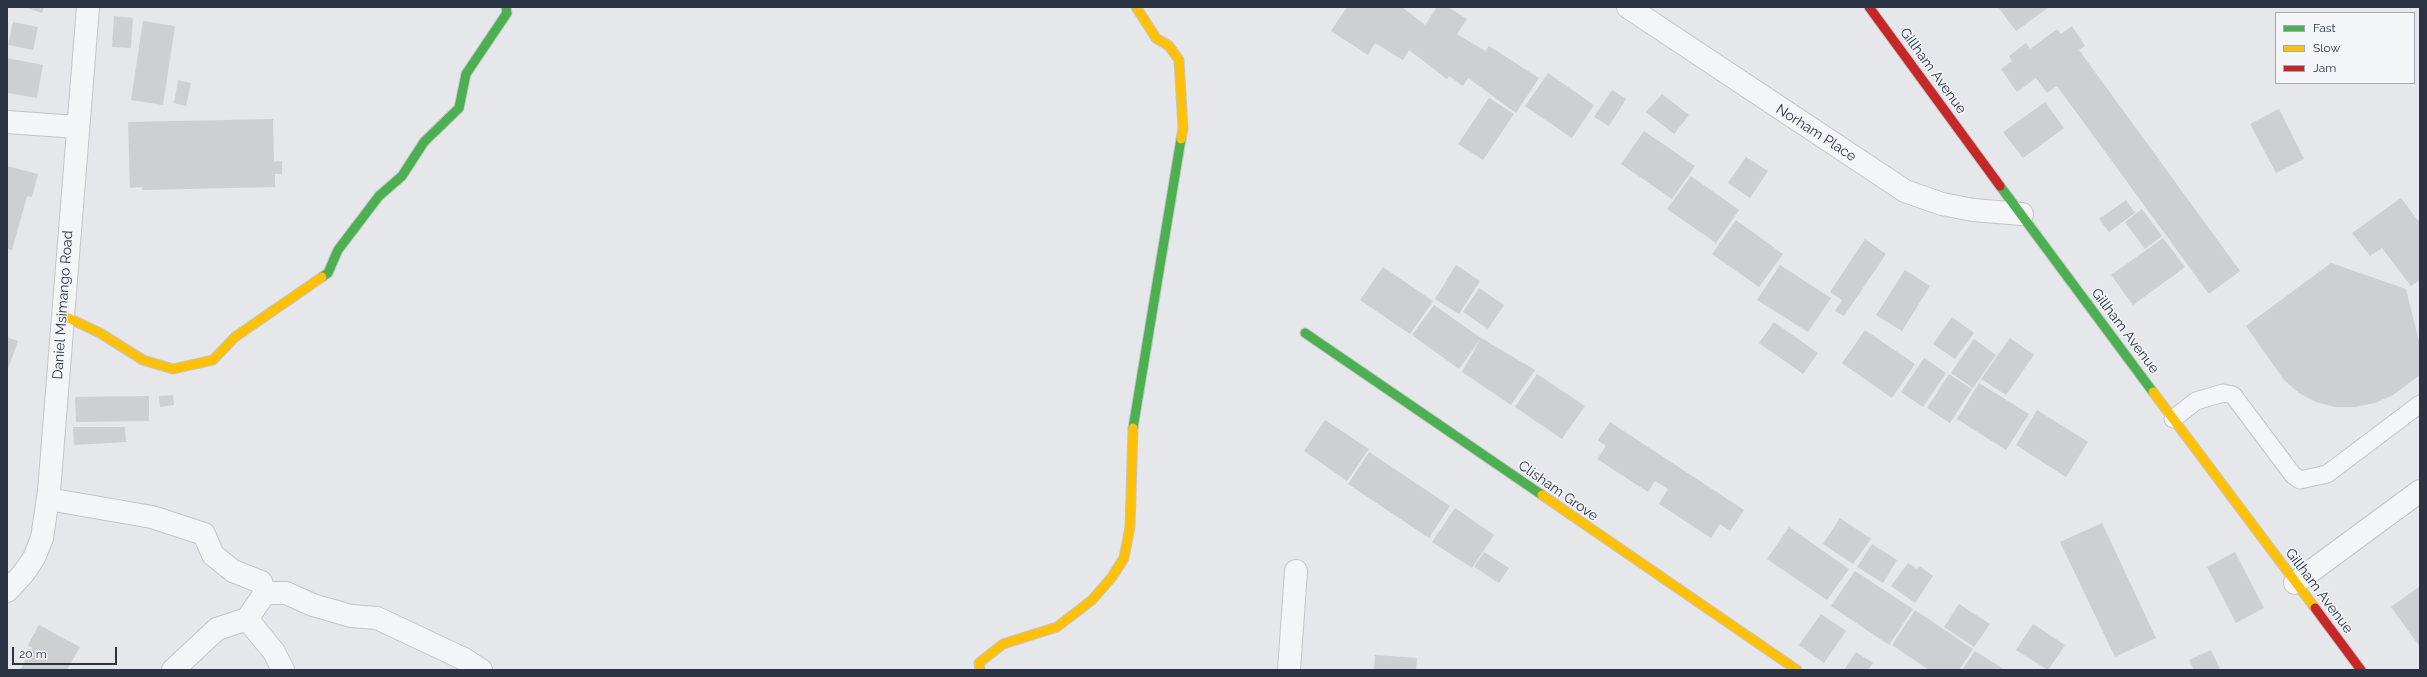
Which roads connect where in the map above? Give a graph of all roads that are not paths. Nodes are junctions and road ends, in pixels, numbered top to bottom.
1 (88, 7) edge
2 (506, 7) edge
3 (1136, 7) edge
4 (1628, 7) edge
5 (1869, 7) edge
6 (7, 122) edge
7 (77, 128) junction
8 (2022, 214) junction
9 (62, 315) junction
10 (1305, 334) dead end
11 (2420, 404) edge
12 (2173, 418) junction
13 (2420, 491) edge
14 (48, 499) junction
15 (1296, 571) dead end
16 (2295, 583) junction
17 (7, 591) edge
18 (265, 592) junction
19 (247, 619) junction
20 (174, 670) edge
21 (283, 670) edge
22 (481, 670) edge
23 (980, 670) edge
24 (1289, 670) edge
25 (1797, 670) edge
26 (2361, 670) edge

1 - 7 street, Daniel Msimango Road
2 - 9 street
3 - 23 street
4 - 8 street, Norham Place
5 - 8 street, Gillham Avenue
6 - 7 street
7 - 9 street, Daniel Msimango Road
8 - 12 street, Gillham Avenue
9 - 14 street, Daniel Msimango Road
10 - 25 street, Clisham Grove
11 - 12 lane
12 - 16 street, Gillham Avenue
13 - 16 street
14 - 17 street, Daniel Msimango Road
14 - 18 street
15 - 24 street
16 - 26 street, Gillham Avenue
18 - 19 street
18 - 22 street
19 - 20 street
19 - 21 street

